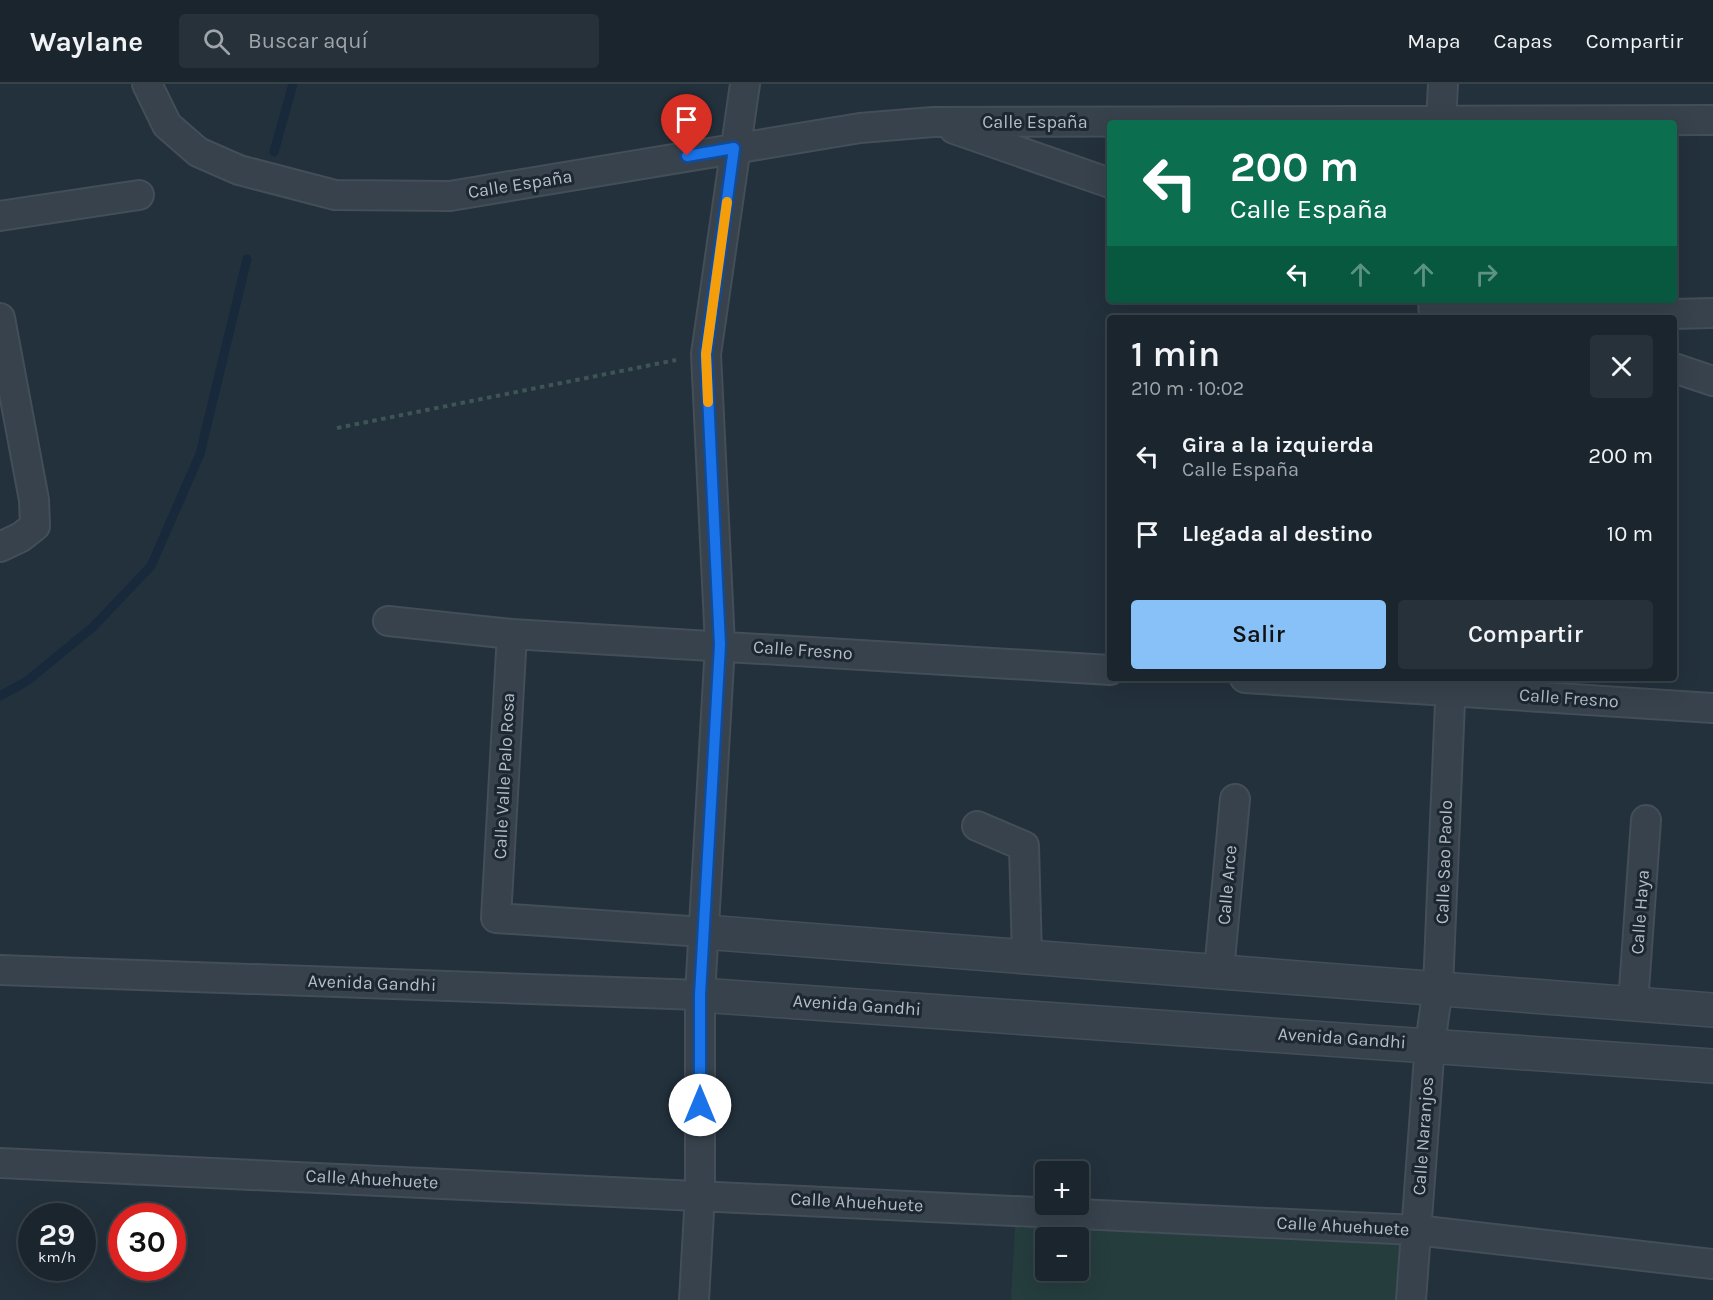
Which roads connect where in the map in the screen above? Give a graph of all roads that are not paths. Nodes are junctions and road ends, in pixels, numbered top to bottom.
1 (147, 84) edge
2 (745, 84) edge
3 (1443, 84) edge
4 (1441, 120) edge
5 (1677, 120) edge
6 (1713, 120) edge
7 (933, 122) junction
8 (1107, 122) edge
9 (734, 148) junction
10 (1107, 182) edge
11 (139, 195) dead end
12 (0, 216) edge
13 (1460, 303) edge
14 (1713, 313) edge
15 (1502, 315) edge
16 (1633, 315) edge
17 (0, 318) edge
18 (1677, 369) edge
19 (1713, 381) edge
20 (0, 547) edge
21 (388, 621) dead end
22 (512, 634) junction
23 (720, 645) junction
24 (1107, 670) edge
25 (1348, 681) edge
26 (1451, 684) edge
27 (1713, 708) edge
28 (1235, 799) dead end
29 (1646, 820) dead end
30 (977, 826) dead end
31 (704, 932) junction
32 (1027, 957) junction
33 (0, 970) edge
34 (1219, 971) junction
35 (1438, 988) junction
36 (700, 995) junction
37 (1634, 1005) junction
38 (1713, 1010) edge
39 (1430, 1044) junction
40 (1713, 1066) edge
41 (0, 1162) edge
42 (700, 1194) junction
43 (1416, 1230) junction
44 (1713, 1264) edge
45 (694, 1300) edge
46 (1411, 1300) edge

1 - 9 street, Calle España
2 - 9 street
3 - 4 street
5 - 6 street, Calle España
7 - 8 street, Calle España
7 - 9 street, Calle España
7 - 10 street, Calle España
9 - 23 street
11 - 12 street
13 - 15 street
14 - 16 street
17 - 20 street
18 - 19 street
21 - 22 street, Calle Fresno
22 - 23 street, Calle Fresno
22 - 31 street, Calle Valle Palo Rosa
23 - 24 street, Calle Fresno
23 - 31 street
25 - 26 street, Calle Fresno
26 - 27 street, Calle Fresno
26 - 35 street, Calle Sao Paolo
28 - 34 street, Calle Arce
29 - 37 street, Calle Haya
30 - 32 street
31 - 32 street
31 - 36 street
32 - 34 street
33 - 36 street, Avenida Gandhi
34 - 35 street
35 - 37 street
35 - 39 street, Calle Sao Paolo
36 - 39 street, Avenida Gandhi
36 - 42 street
37 - 38 street
39 - 40 street, Avenida Gandhi
39 - 43 street, Calle Naranjos
41 - 42 street, Calle Ahuehuete
42 - 43 street, Calle Ahuehuete
42 - 45 street
43 - 44 street, Calle Ahuehuete
43 - 46 street, Calle Naranjos

